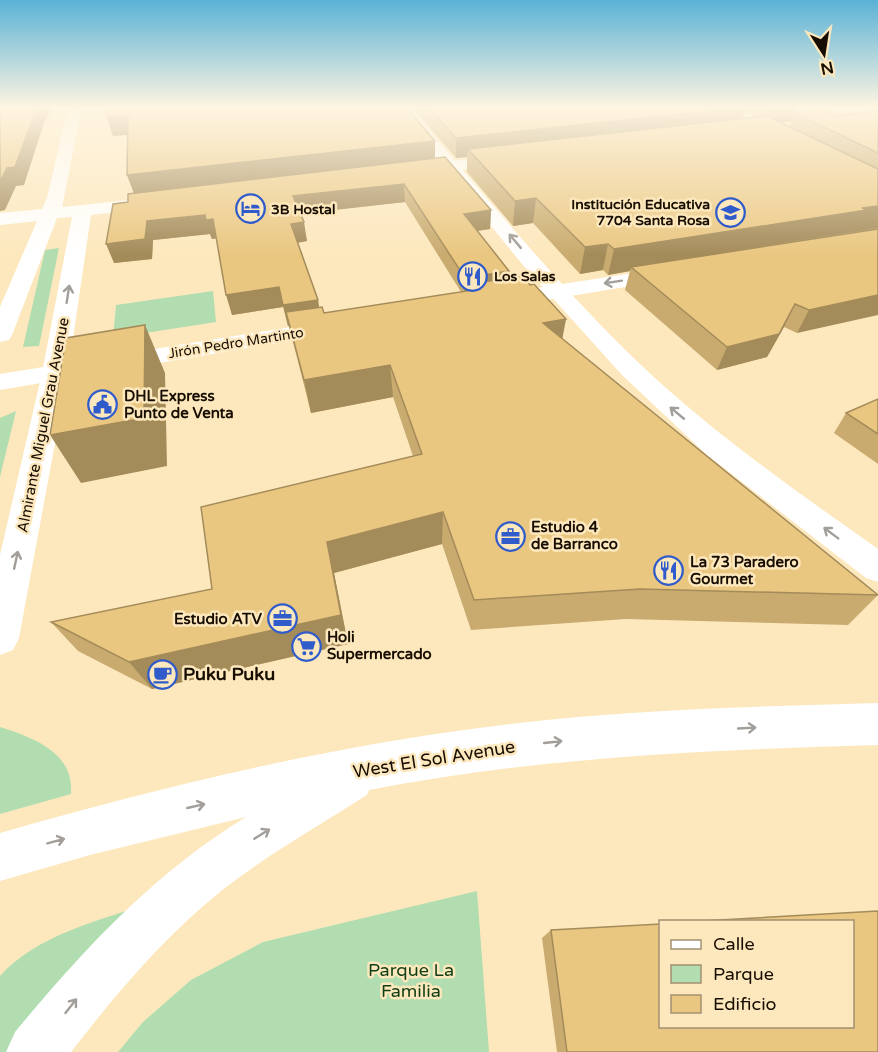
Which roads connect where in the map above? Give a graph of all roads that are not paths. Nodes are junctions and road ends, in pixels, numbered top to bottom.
1 (65, 156) edge
2 (432, 156) edge
3 (533, 157) edge
4 (440, 168) junction
5 (179, 200) edge
6 (82, 211) junction
7 (49, 215) junction
8 (0, 219) edge
9 (695, 269) edge
10 (558, 291) junction
11 (476, 304) edge
12 (360, 323) edge
13 (0, 335) edge
14 (55, 373) junction
15 (0, 382) edge
16 (878, 568) edge
17 (0, 638) edge
18 (878, 724) edge
19 (371, 766) junction
20 (0, 857) edge
21 (35, 1052) edge

1 - 7 main road
2 - 4 main road
3 - 4 main road
10 -> 4 main road
5 - 6 main road
6 - 7 main road
14 -> 6 main road, Almirante Miguel Grau Avenue
7 - 8 main road
7 - 13 main road
9 -> 10 main road
10 - 11 main road
16 -> 10 main road
12 - 14 main road, Jirón Pedro Martinto
14 - 15 main road, Jirón Pedro Martinto
17 -> 14 main road, Almirante Miguel Grau Avenue
19 -> 18 main road, West El Sol Avenue
20 -> 19 main road, West El Sol Avenue
21 -> 19 main road

